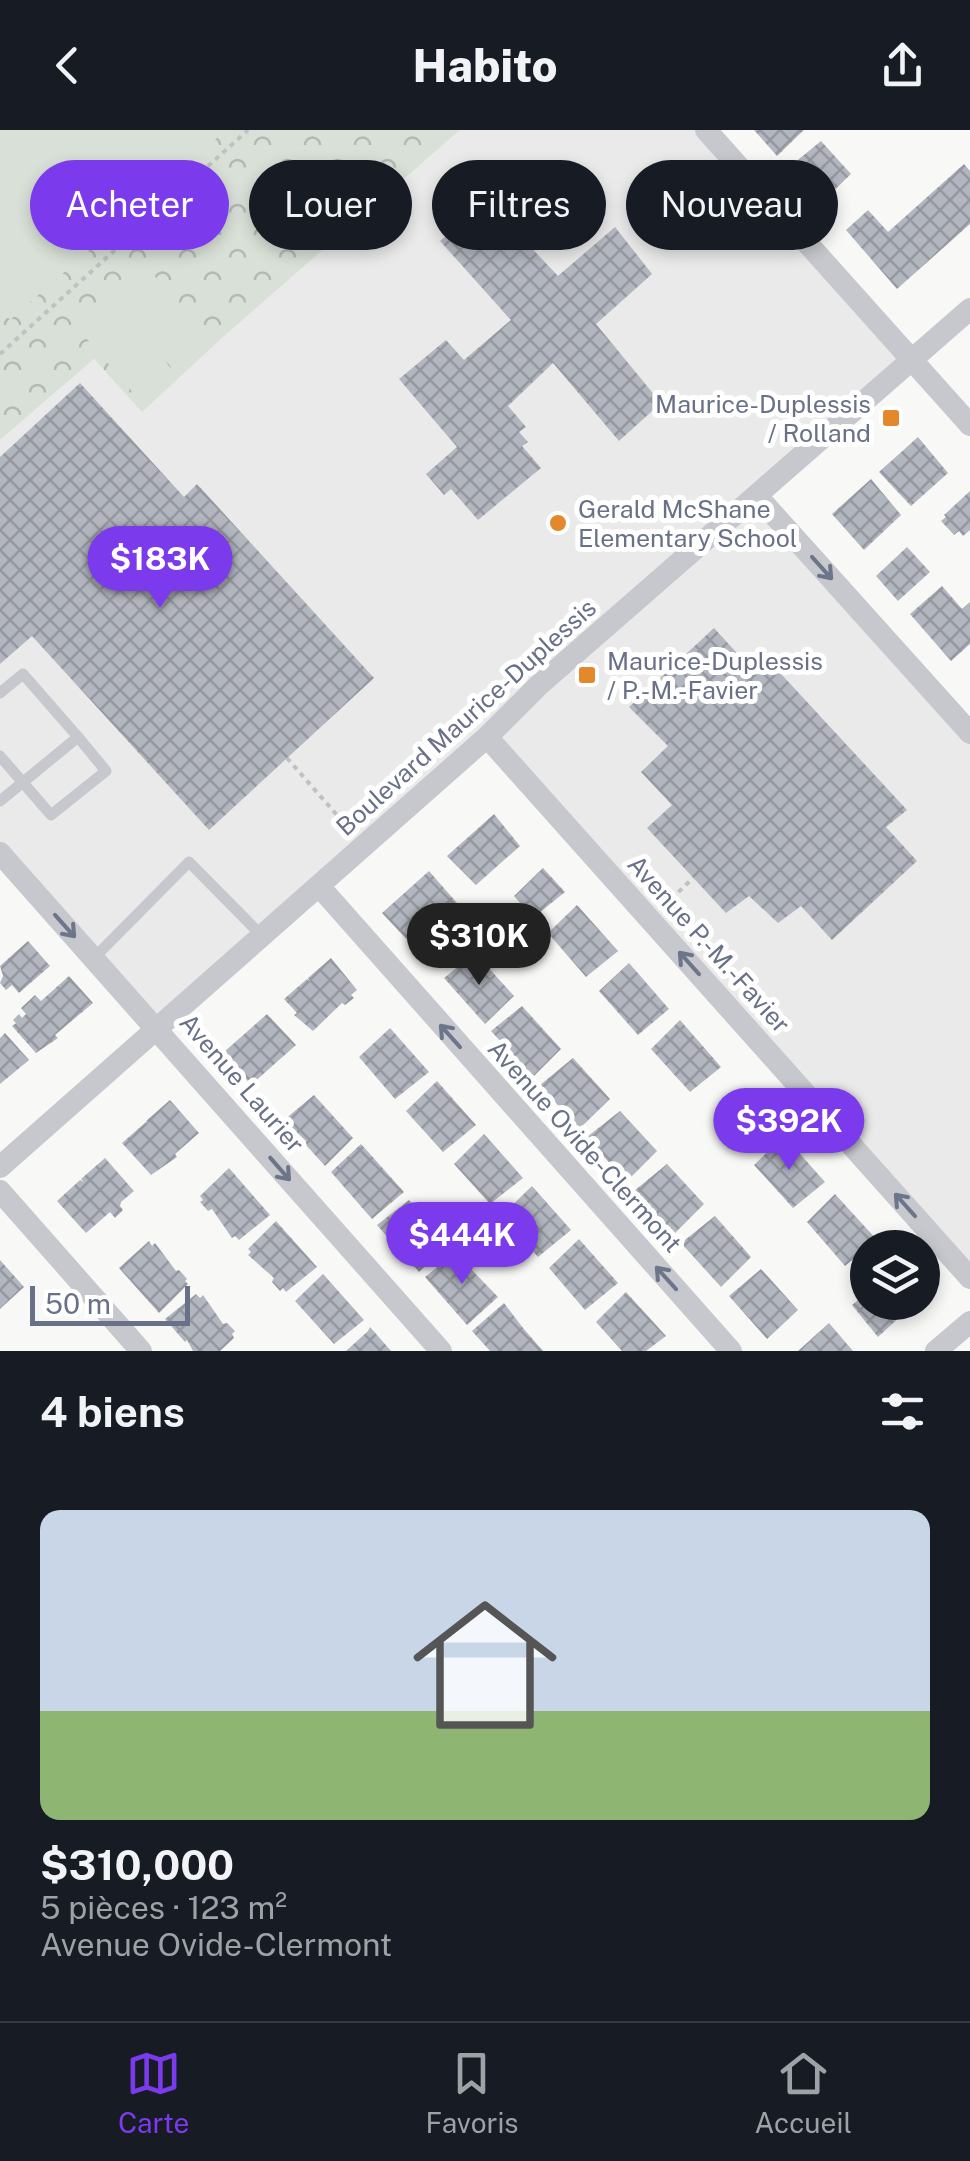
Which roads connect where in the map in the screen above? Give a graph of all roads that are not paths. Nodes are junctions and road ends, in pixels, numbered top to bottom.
1 (706, 130) edge
2 (970, 309) edge
3 (910, 360) junction
4 (970, 425) edge
5 (756, 496) junction
6 (0, 693) edge
7 (970, 733) edge
8 (78, 737) junction
9 (487, 737) junction
10 (0, 756) edge
11 (23, 782) junction
12 (0, 801) edge
13 (0, 853) edge
14 (318, 886) junction
15 (262, 936) junction
16 (94, 958) junction
17 (157, 1028) junction
18 (0, 1167) edge
19 (0, 1191) edge
20 (970, 1278) edge
21 (970, 1322) edge
22 (141, 1351) edge
23 (440, 1351) edge
24 (731, 1351) edge
25 (936, 1351) edge

1 - 3 street
2 - 3 street, Boulevard Maurice-Duplessis
3 - 4 street
3 - 5 street, Boulevard Maurice-Duplessis
5 -> 7 street
5 - 9 street, Boulevard Maurice-Duplessis
6 - 8 lane
8 - 11 lane
8 - 11 lane
9 - 14 street, Boulevard Maurice-Duplessis
20 -> 9 street, Avenue P.-M.-Favier
10 - 11 lane
11 - 12 lane
13 -> 16 street, Avenue Laurier
14 - 15 street, Boulevard Maurice-Duplessis
24 -> 14 street, Avenue Ovide-Clermont
15 - 16 lane
15 - 17 street, Boulevard Maurice-Duplessis
16 - 17 street, Avenue Laurier
17 - 18 street, Boulevard Maurice-Duplessis
17 -> 23 street, Avenue Laurier
19 - 22 street
21 - 25 street

